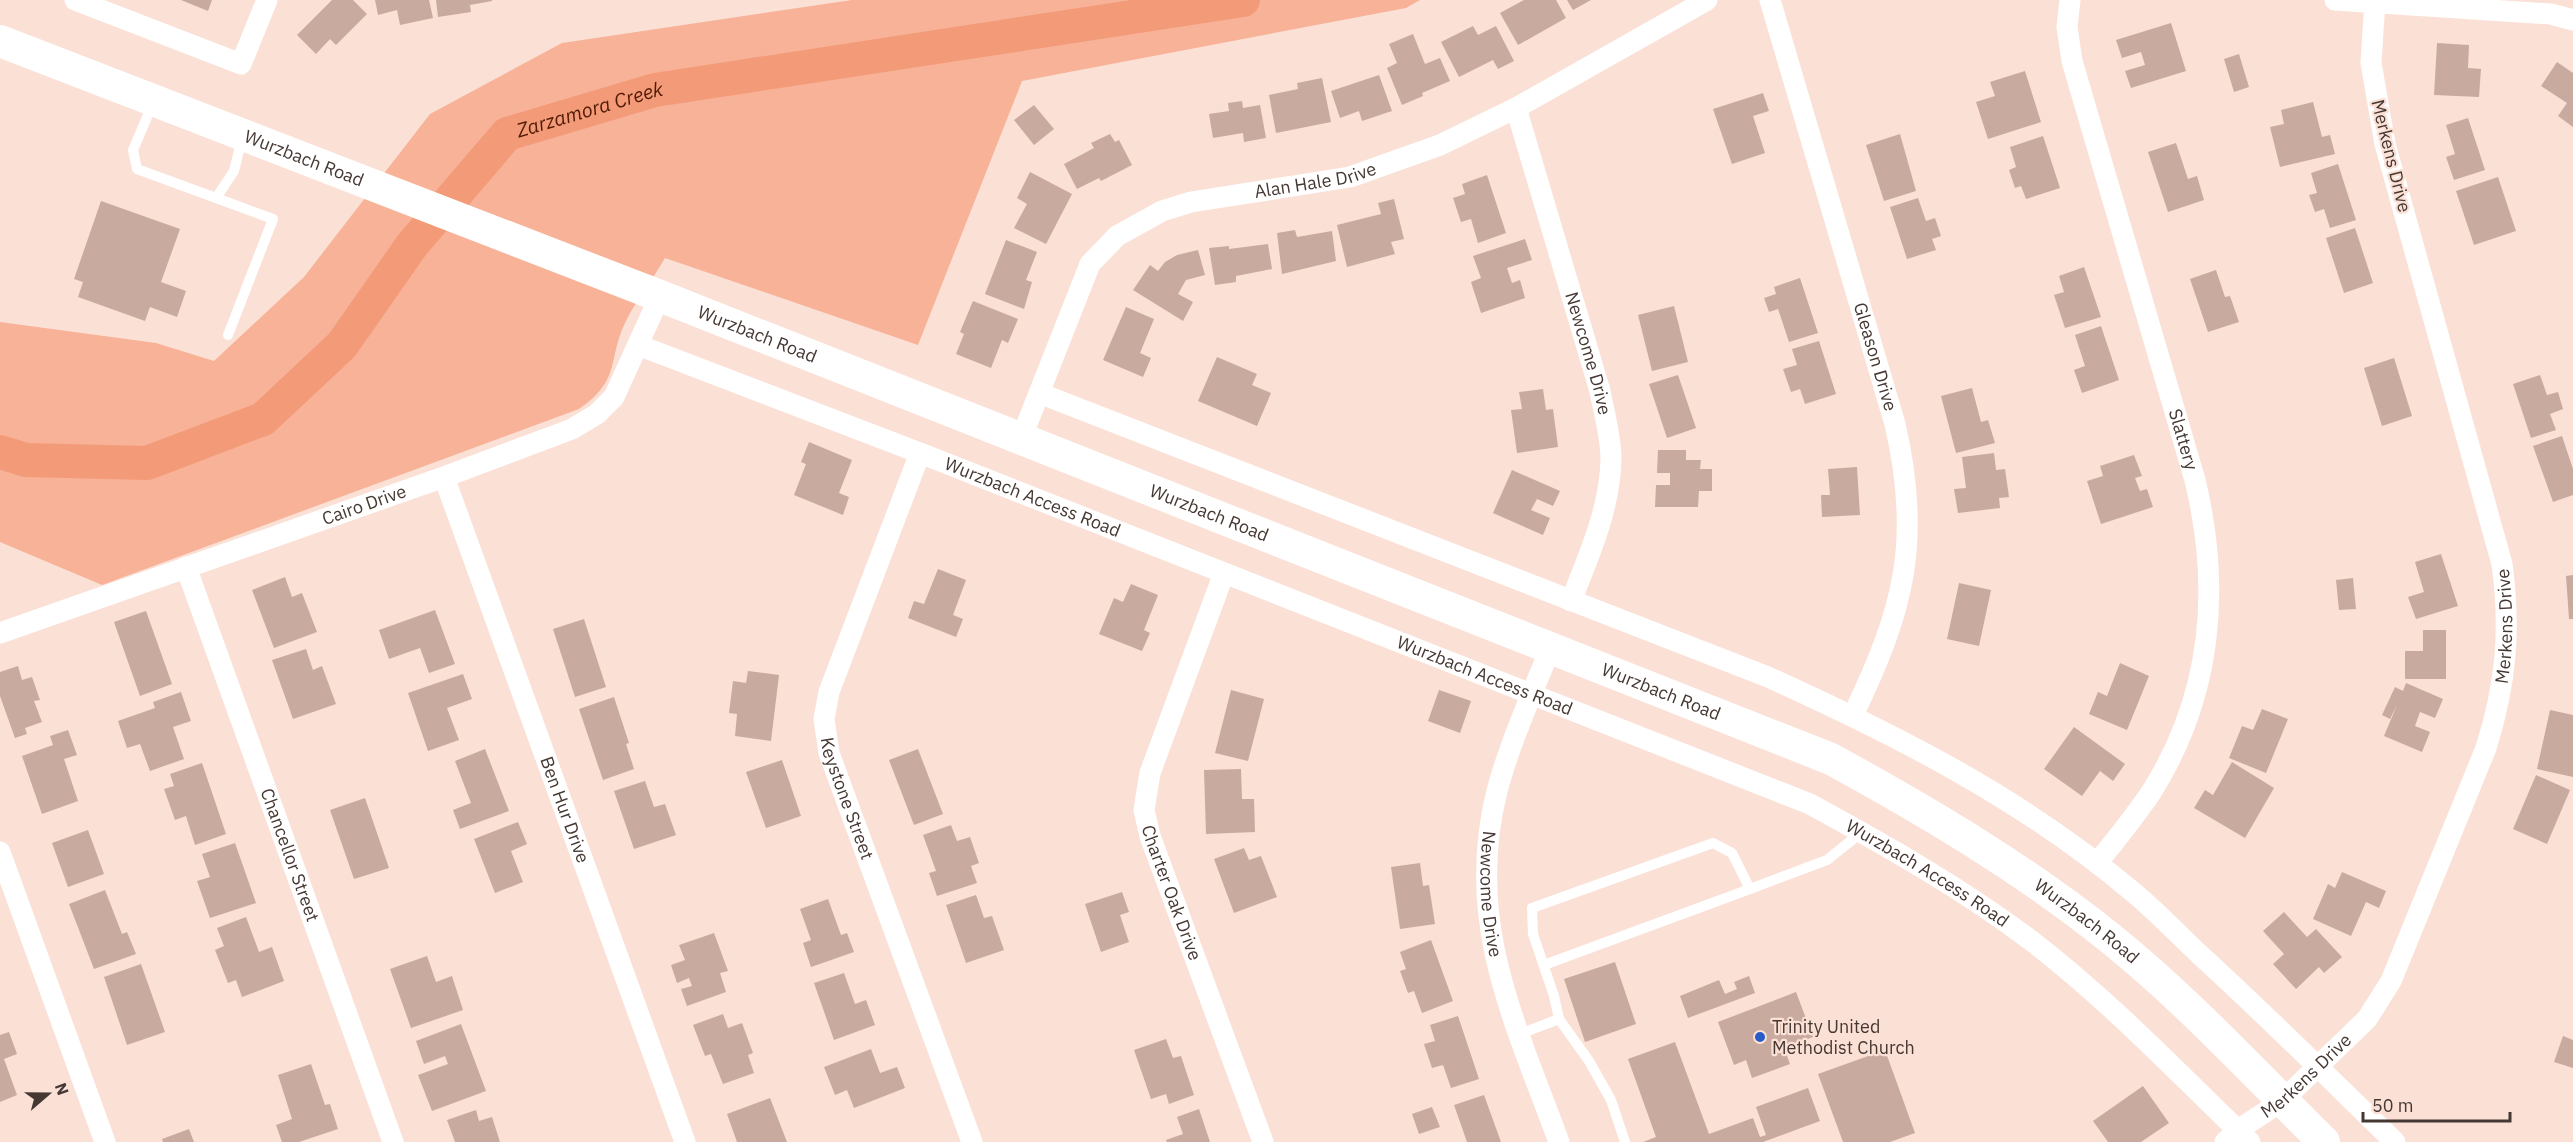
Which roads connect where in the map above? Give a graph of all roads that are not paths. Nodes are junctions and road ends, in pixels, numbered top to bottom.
1 (75, 0) edge
2 (267, 0) edge
3 (1707, 0) edge
4 (1770, 0) edge
5 (2070, 0) edge
6 (2335, 0) edge
7 (2375, 1) edge
8 (2573, 20) edge
9 (0, 41) edge
10 (154, 100) junction
11 (1516, 108) junction
12 (243, 135) junction
13 (216, 198) junction
14 (660, 296) junction
15 (228, 335) dead end
16 (638, 345) junction
17 (1039, 393) junction
18 (1022, 439) junction
19 (920, 453) junction
20 (444, 477) junction
21 (186, 567) junction
22 (1224, 573) junction
23 (1571, 601) junction
24 (0, 633) edge
25 (1551, 646) junction
26 (1532, 694) junction
27 (1853, 715) junction
28 (1862, 832) junction
29 (0, 852) edge
30 (2097, 863) junction
31 (1750, 889) junction
32 (1544, 965) junction
33 (1558, 1019) junction
34 (1520, 1034) junction
35 (2318, 1066) junction
36 (2282, 1101) junction
37 (2238, 1138) edge
38 (105, 1142) edge
39 (393, 1142) edge
40 (685, 1142) edge
41 (972, 1142) edge
42 (1263, 1142) edge
43 (1559, 1142) edge
44 (1625, 1142) edge
45 (2324, 1142) edge
46 (2395, 1142) edge

1 - 2 street
3 - 11 street, Alan Hale Drive
4 - 27 street, Gleason Drive
5 - 30 street, Slattery
6 - 7 street
7 - 8 street
7 - 35 street, Merkens Drive
9 - 10 main road, Wurzbach Road
10 - 12 main road, Wurzbach Road
10 - 13 lane
11 - 17 street, Alan Hale Drive
11 - 23 street, Newcome Drive
12 - 13 lane
12 - 14 main road, Wurzbach Road
13 - 15 lane
14 - 16 street, Cairo Drive
14 - 18 main road, Wurzbach Road
16 - 19 street, Wurzbach Access Road
16 - 20 street, Cairo Drive
17 - 18 street, Alan Hale Drive
17 - 23 street
18 - 25 main road, Wurzbach Road
19 - 22 street, Wurzbach Access Road
19 - 41 street, Keystone Street
20 - 21 street, Cairo Drive
20 - 40 street, Ben Hur Drive
21 - 24 street, Cairo Drive
21 - 39 street, Chancellor Street
22 - 26 street, Wurzbach Access Road
22 - 42 street, Charter Oak Drive
23 - 27 street
25 - 26 street, Newcome Drive
25 - 36 main road, Wurzbach Road
26 - 28 street, Wurzbach Access Road
26 - 34 street, Newcome Drive
27 - 30 street
28 - 31 lane
28 - 37 street, Wurzbach Access Road
29 - 38 street
30 - 35 street
31 - 32 lane
31 - 32 lane
32 - 33 lane
33 - 34 lane
33 - 44 lane
34 - 43 street, Newcome Drive
35 - 36 street, Merkens Drive
35 - 46 street
36 - 37 street, Merkens Drive
36 - 45 main road, Wurzbach Road

